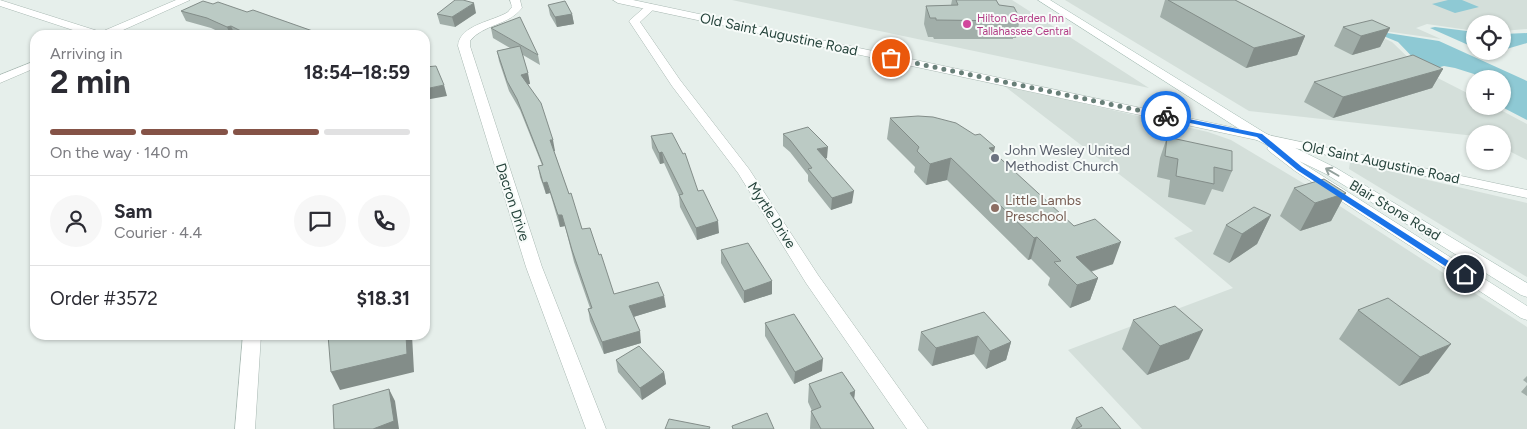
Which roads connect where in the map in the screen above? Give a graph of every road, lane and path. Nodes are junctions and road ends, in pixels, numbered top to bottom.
1 (185, 0) edge
2 (514, 0) edge
3 (618, 0) edge
4 (1043, 0) edge
5 (0, 3) edge
6 (651, 7) junction
7 (85, 30) edge
8 (113, 30) edge
9 (30, 66) edge
10 (0, 79) edge
11 (1260, 136) junction
12 (1527, 194) edge
13 (1527, 291) edge
14 (1522, 306) edge
15 (252, 340) edge
16 (245, 429) edge
17 (596, 429) edge
18 (918, 429) edge

1 - 8 street
2 - 17 street, Dacron Drive
3 - 6 street, Old Saint Augustine Road
4 - 11 street, Blair Stone Road
5 - 7 street
6 - 11 street, Old Saint Augustine Road
6 - 18 street, Myrtle Drive
9 - 10 street
11 - 12 street, Old Saint Augustine Road
13 -> 11 street, Blair Stone Road
11 - 14 street, Blair Stone Road
15 - 16 street

